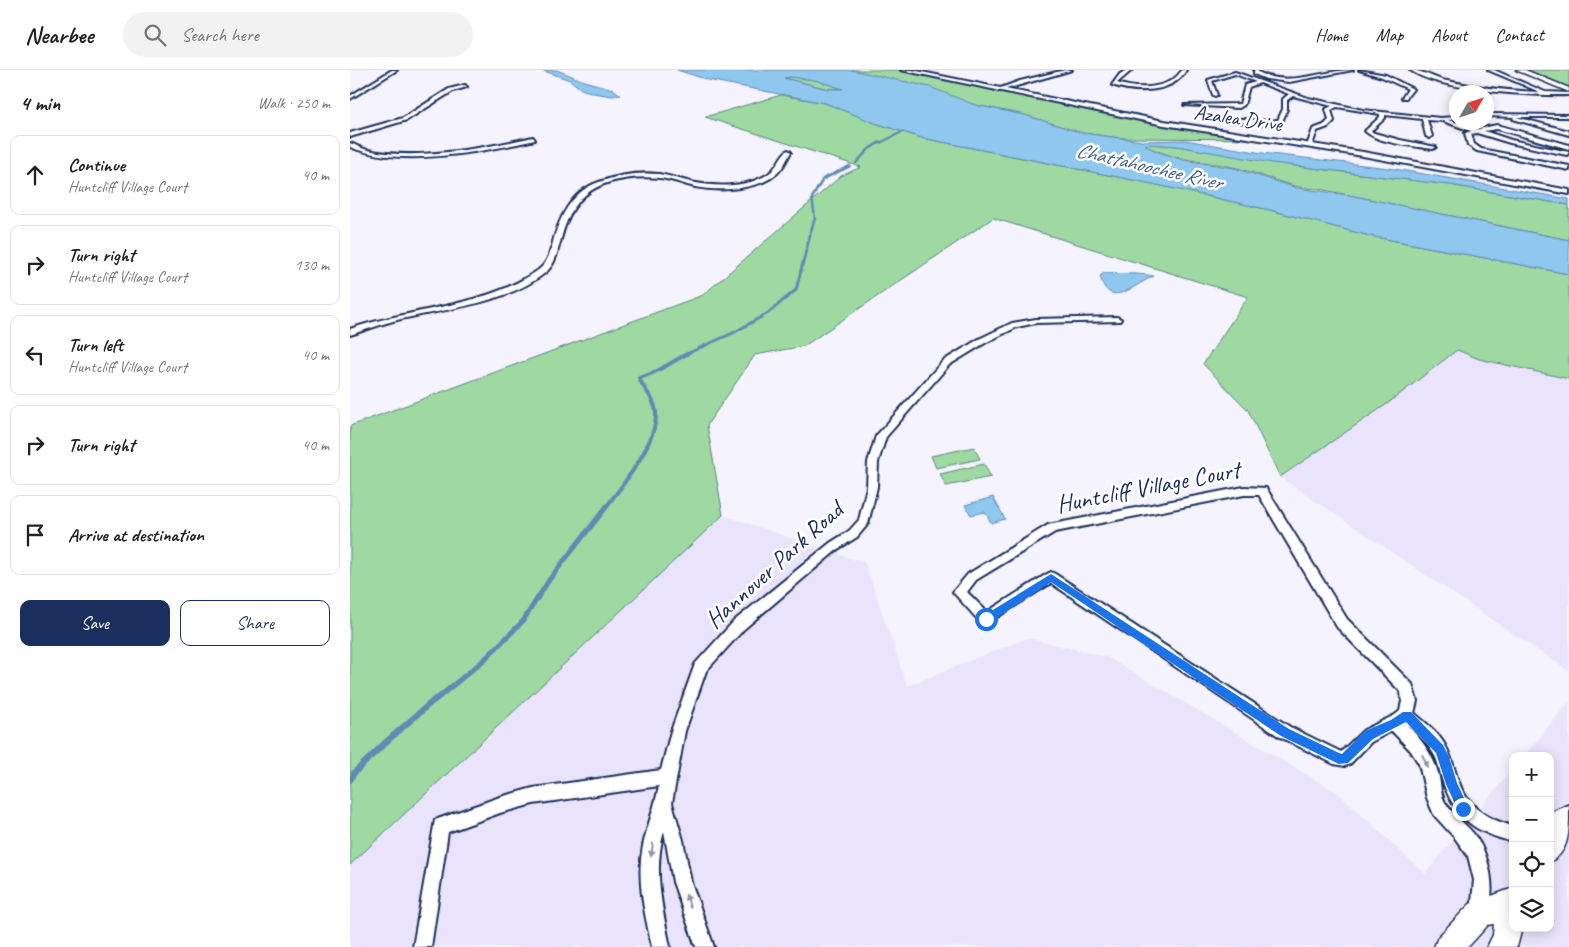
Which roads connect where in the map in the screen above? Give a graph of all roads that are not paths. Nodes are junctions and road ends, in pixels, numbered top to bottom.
1 (396, 70) edge
2 (904, 70) edge
3 (1070, 70) edge
4 (1130, 70) edge
5 (1184, 70) edge
6 (1256, 70) edge
7 (1351, 70) edge
8 (1362, 70) edge
9 (1412, 70) edge
10 (1490, 70) edge
11 (1519, 70) edge
12 (1260, 82) junction
13 (1464, 85) edge
14 (465, 86) dead end
15 (996, 90) junction
16 (1494, 90) edge
17 (1569, 90) edge
18 (1293, 94) junction
19 (1548, 94) junction
20 (1569, 94) edge
21 (1215, 95) dead end
22 (1404, 97) dead end
23 (350, 98) edge
24 (1186, 105) dead end
25 (1338, 105) junction
26 (1382, 114) junction
27 (1507, 114) junction
28 (1494, 115) edge
29 (1569, 116) edge
30 (1424, 118) junction
31 (1449, 119) edge
32 (1229, 120) dead end
33 (1440, 120) junction
34 (1475, 131) junction
35 (1569, 133) edge
36 (350, 135) edge
37 (1429, 136) dead end
38 (533, 139) dead end
39 (350, 145) edge
40 (1309, 145) junction
41 (1433, 147) dead end
42 (1569, 147) edge
43 (788, 152) dead end
44 (1569, 153) edge
45 (1569, 168) edge
46 (1569, 192) edge
47 (1117, 320) dead end
48 (350, 332) edge
49 (1401, 720) junction
50 (668, 777) junction
51 (664, 803) junction
52 (1569, 813) edge
53 (1554, 820) edge
54 (1569, 824) edge
55 (1509, 833) edge
56 (1554, 844) edge
57 (1509, 904) edge
58 (1480, 914) junction
59 (1509, 922) edge
60 (422, 947) edge
61 (661, 947) edge
62 (705, 947) edge
63 (1448, 947) edge
64 (1500, 947) edge

1 - 23 street
2 - 15 street, Azalea Drive
3 - 15 street
4 - 5 street
6 - 7 street
8 - 22 street
9 - 13 street
10 - 19 street
11 - 17 main road
12 - 18 street
12 - 21 street
12 - 24 street
14 - 36 street
15 - 40 street, Azalea Drive
16 - 19 street
18 - 25 street
18 - 32 street
19 - 20 street
25 - 26 street
25 - 40 street
26 - 30 street
26 - 41 street
27 - 28 street
27 - 29 street
27 - 35 street
30 - 33 street
30 - 37 street
31 - 33 street
33 - 34 street
34 - 42 street
34 - 44 street
34 - 45 street
38 - 39 street
40 - 46 street, Azalea Drive
43 - 48 street
47 - 50 street, Hannover Park Road
49 - 49 street, Huntcliff Village Court
49 - 55 street
49 -> 58 street
50 - 51 street, Hannover Park Road
50 - 60 street
51 -> 61 street, Hannover Park Road
62 -> 51 street, Hannover Park Road
52 - 53 street
54 - 56 main road
57 - 58 main road
58 - 63 main road
59 - 64 main road

